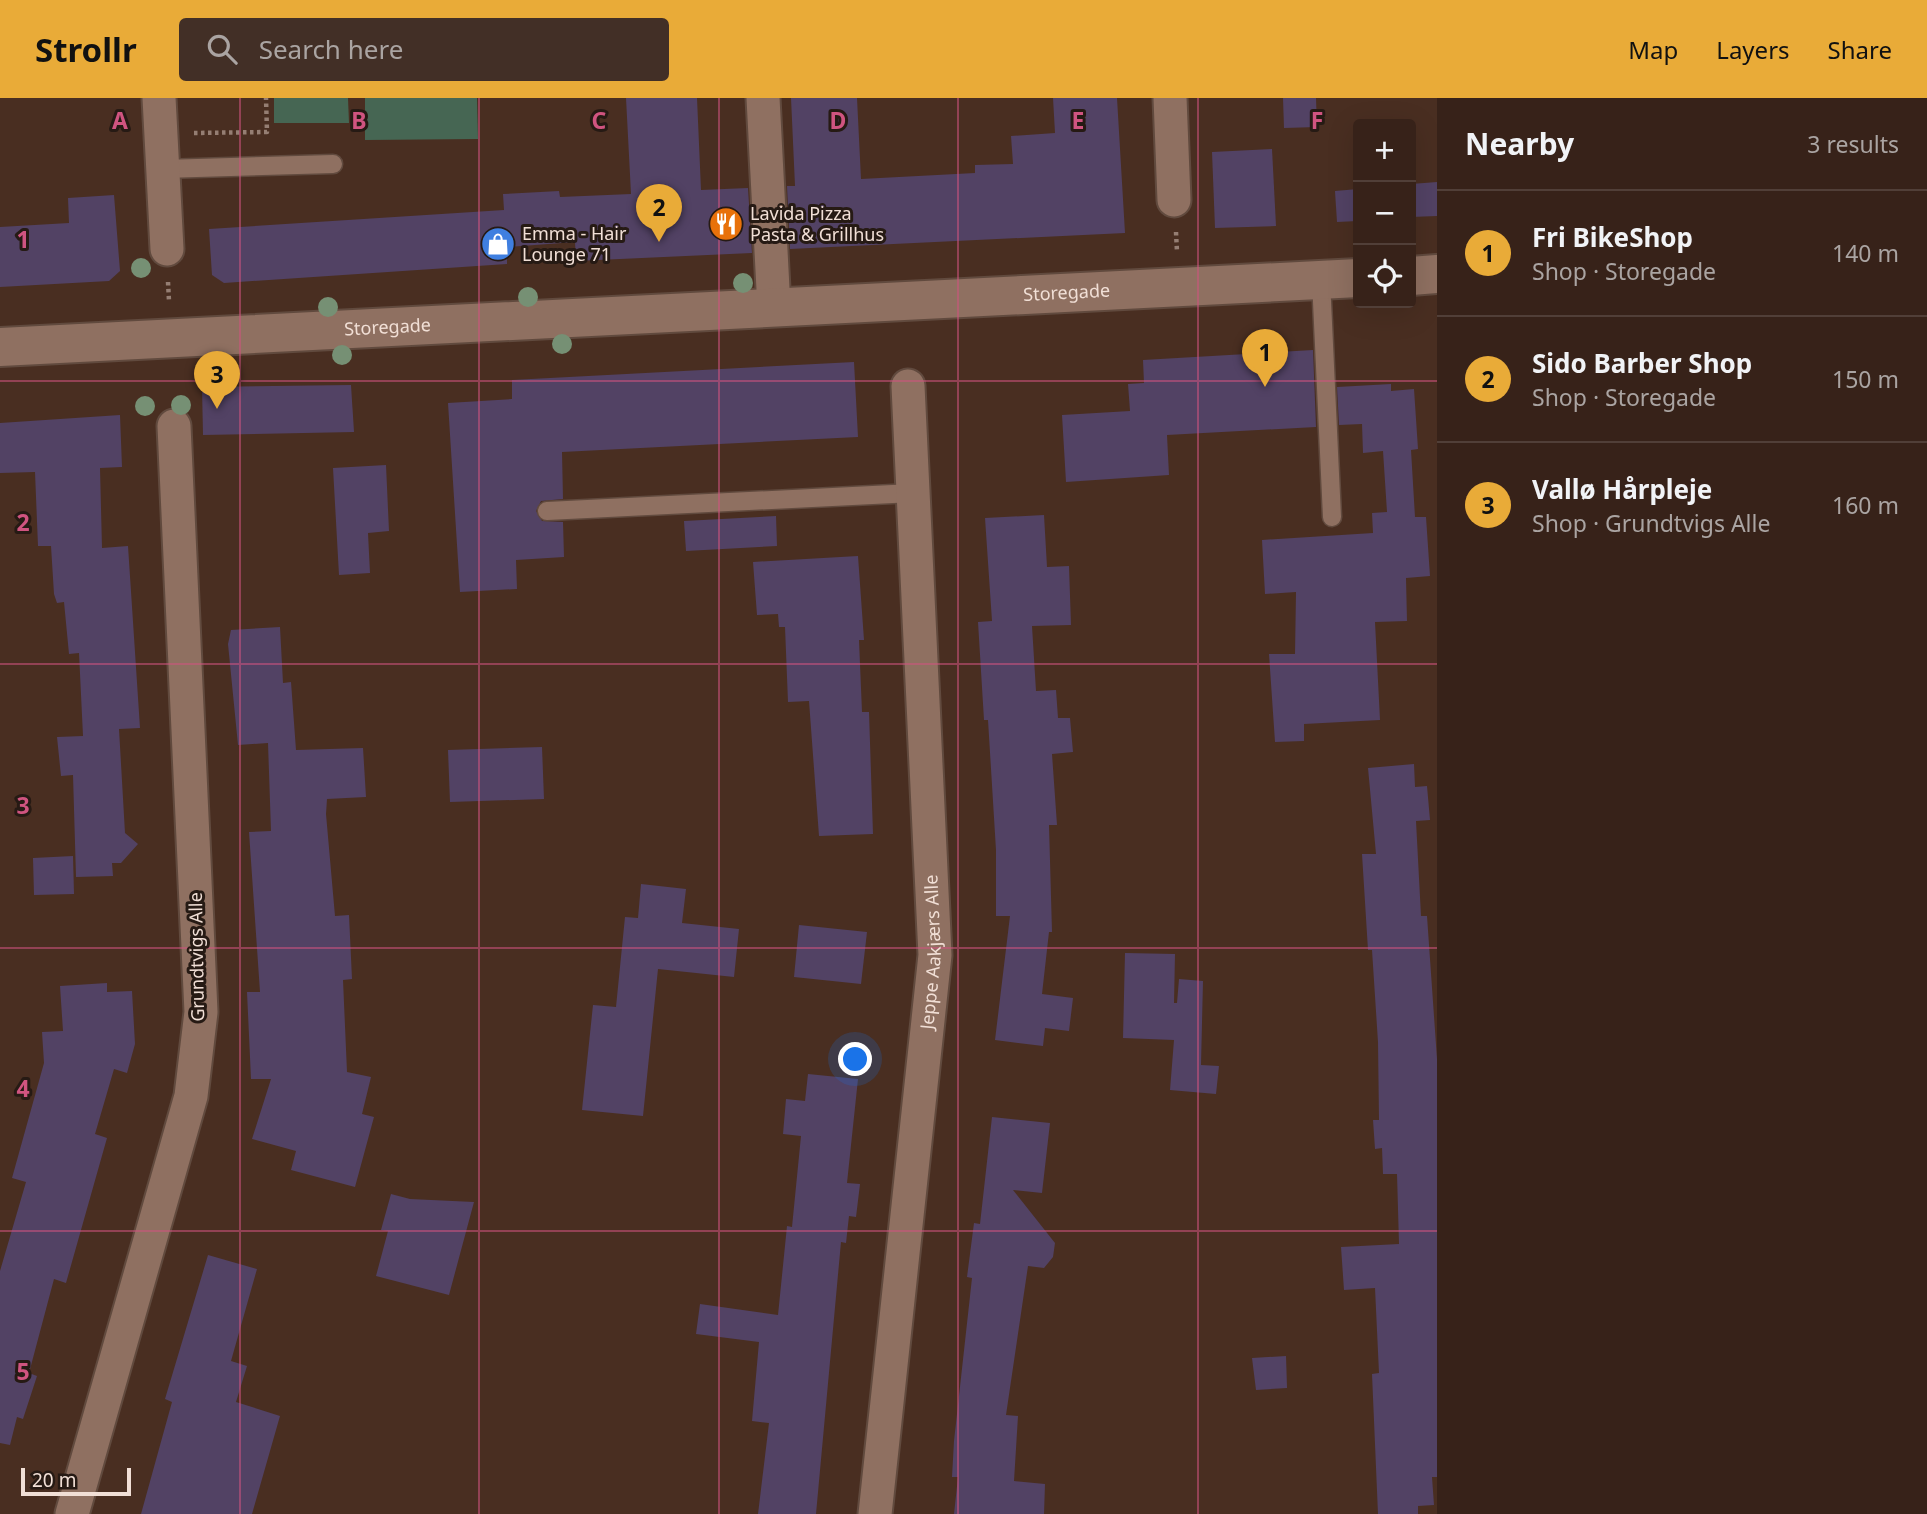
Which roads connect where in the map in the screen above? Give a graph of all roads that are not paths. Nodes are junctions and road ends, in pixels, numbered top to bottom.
1 (159, 98) edge
2 (763, 98) edge
3 (1170, 98) edge
4 (333, 164) dead end
5 (163, 169) junction
6 (1174, 200) road end
7 (167, 249) dead end
8 (1437, 274) edge
9 (1416, 275) edge
10 (1340, 279) edge
11 (774, 308) junction
12 (0, 347) edge
13 (908, 386) dead end
14 (174, 426) dead end
15 (913, 493) junction
16 (547, 511) dead end
17 (1332, 517) dead end
18 (72, 1514) edge
19 (875, 1514) edge

1 - 5 street
2 - 11 street
3 - 6 street
4 - 5 lane
5 - 7 street
8 - 9 street
10 - 11 street, Storegade
10 - 17 lane
11 - 12 street, Storegade
13 - 15 street, Jeppe Aakjærs Alle
14 - 18 street, Grundtvigs Alle
15 - 16 lane
15 - 19 street, Jeppe Aakjærs Alle

